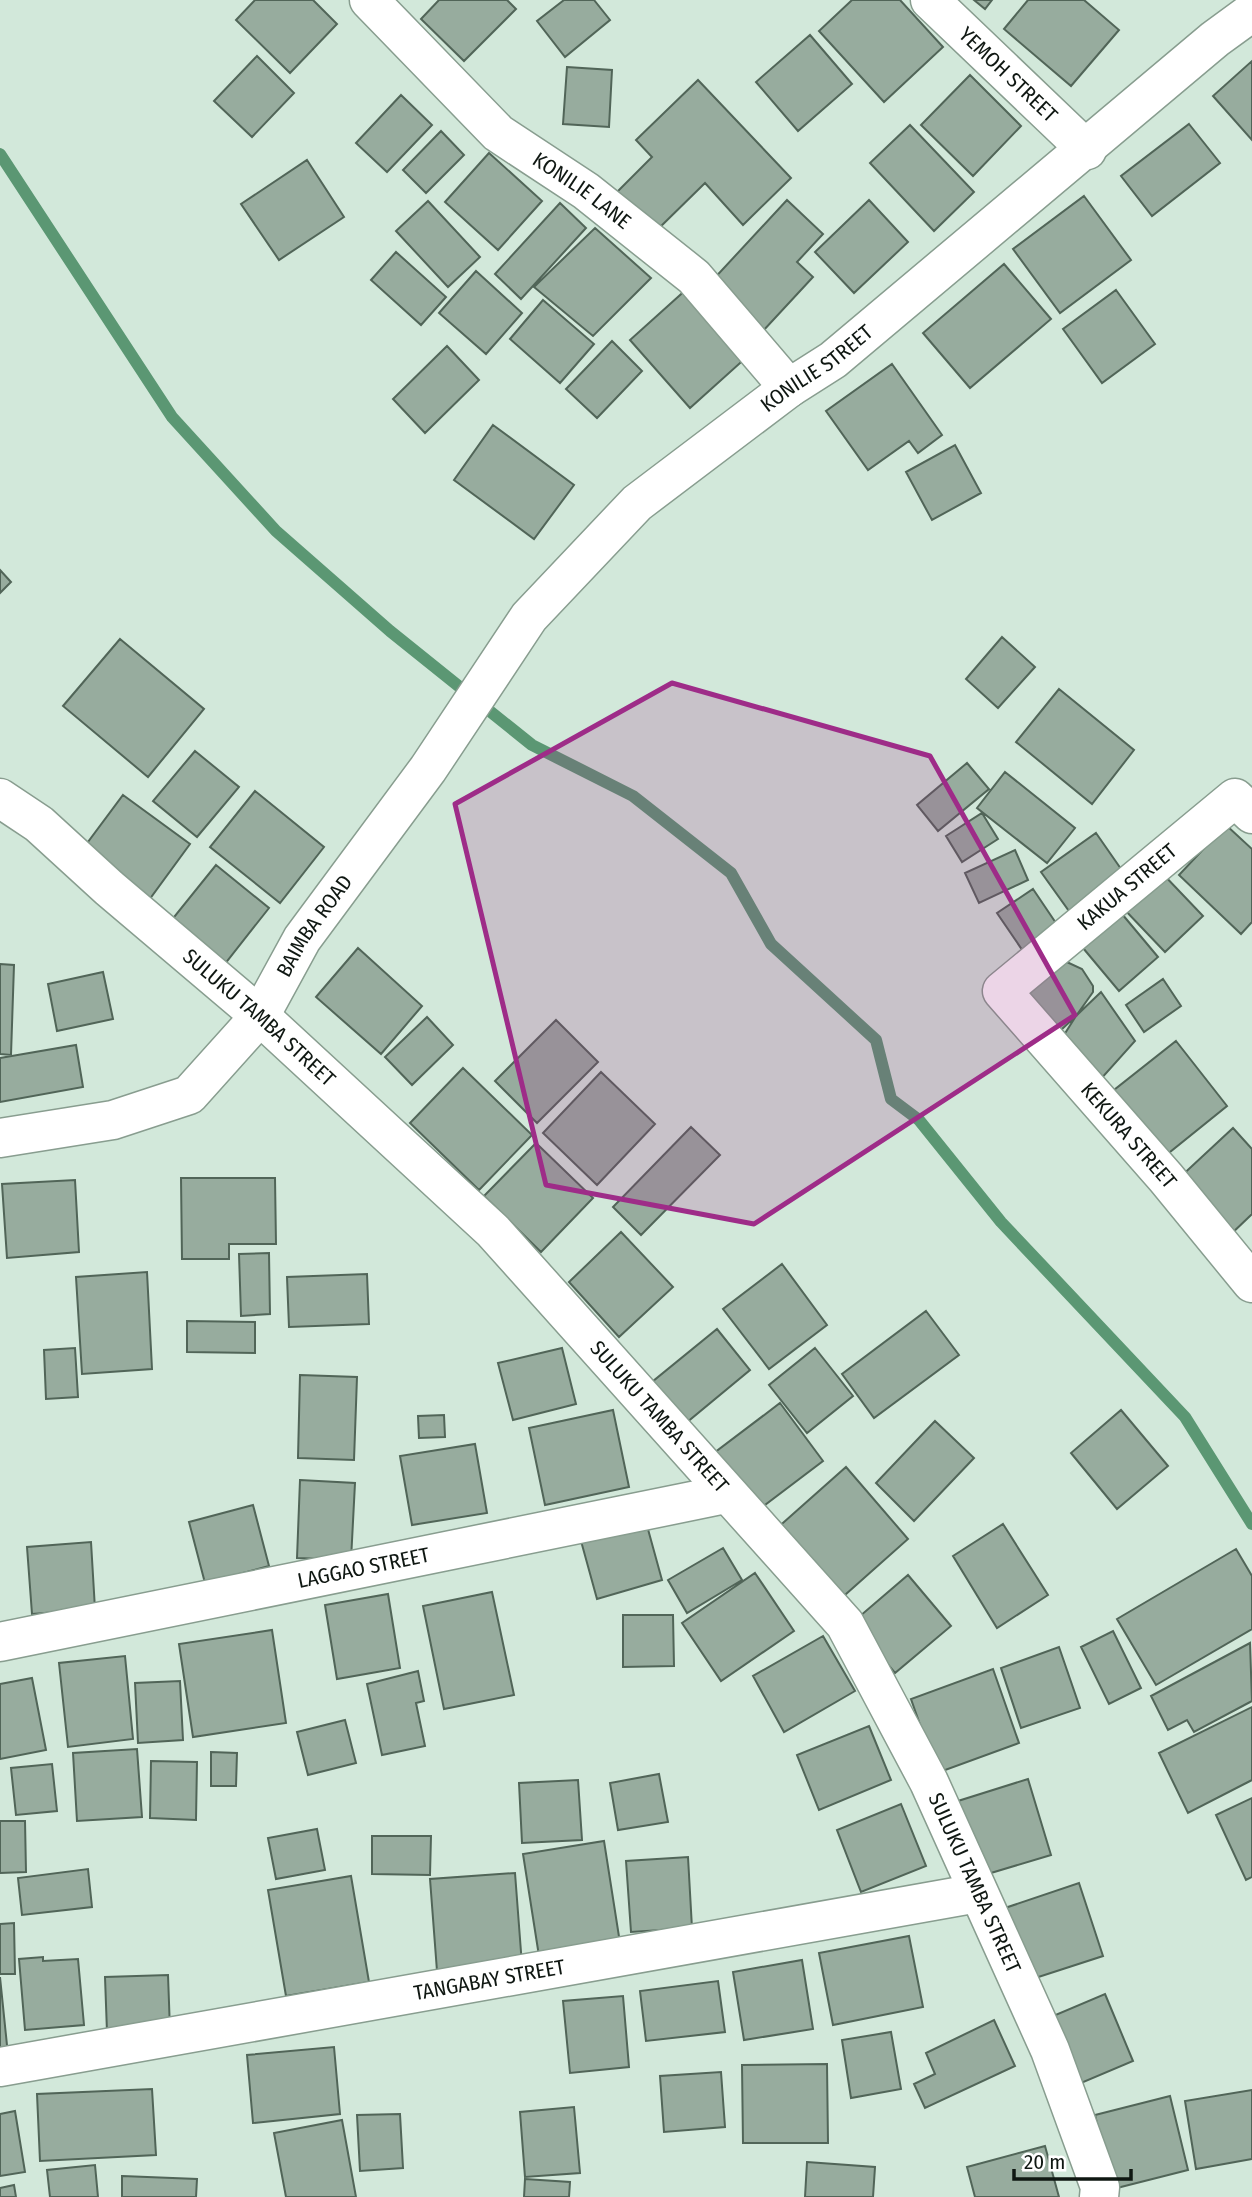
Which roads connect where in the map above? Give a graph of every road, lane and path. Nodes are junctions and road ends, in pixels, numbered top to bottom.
1 (369, 0) edge
2 (930, 0) edge
3 (1252, 12) edge
4 (1087, 149) junction
5 (789, 388) junction
6 (428, 769) joint
7 (0, 798) edge
8 (1252, 814) edge
9 (1002, 990) joint
10 (260, 1016) junction
11 (0, 1138) edge
12 (1252, 1283) edge
13 (726, 1494) junction
14 (0, 1642) edge
15 (978, 1893) junction
16 (0, 2067) edge
17 (1099, 2197) edge

1 - 5 street, KONILIE LANE
2 - 4 street, YEMOH STREET
3 - 4 street, KONILIE STREET
4 - 5 street, KONILIE STREET
5 - 6 street, KONILIE STREET
6 - 10 street, BAIMBA ROAD
7 - 10 street, SULUKU TAMBA STREET
8 - 9 street, KAKUA STREET
9 - 12 street, KEKURA STREET
10 - 11 street, BAIMBA ROAD
10 - 13 street, SULUKU TAMBA STREET
13 - 14 street, LAGGAO STREET
13 - 15 street, SULUKU TAMBA STREET
15 - 16 street, TANGABAY STREET
15 - 17 street, SULUKU TAMBA STREET

